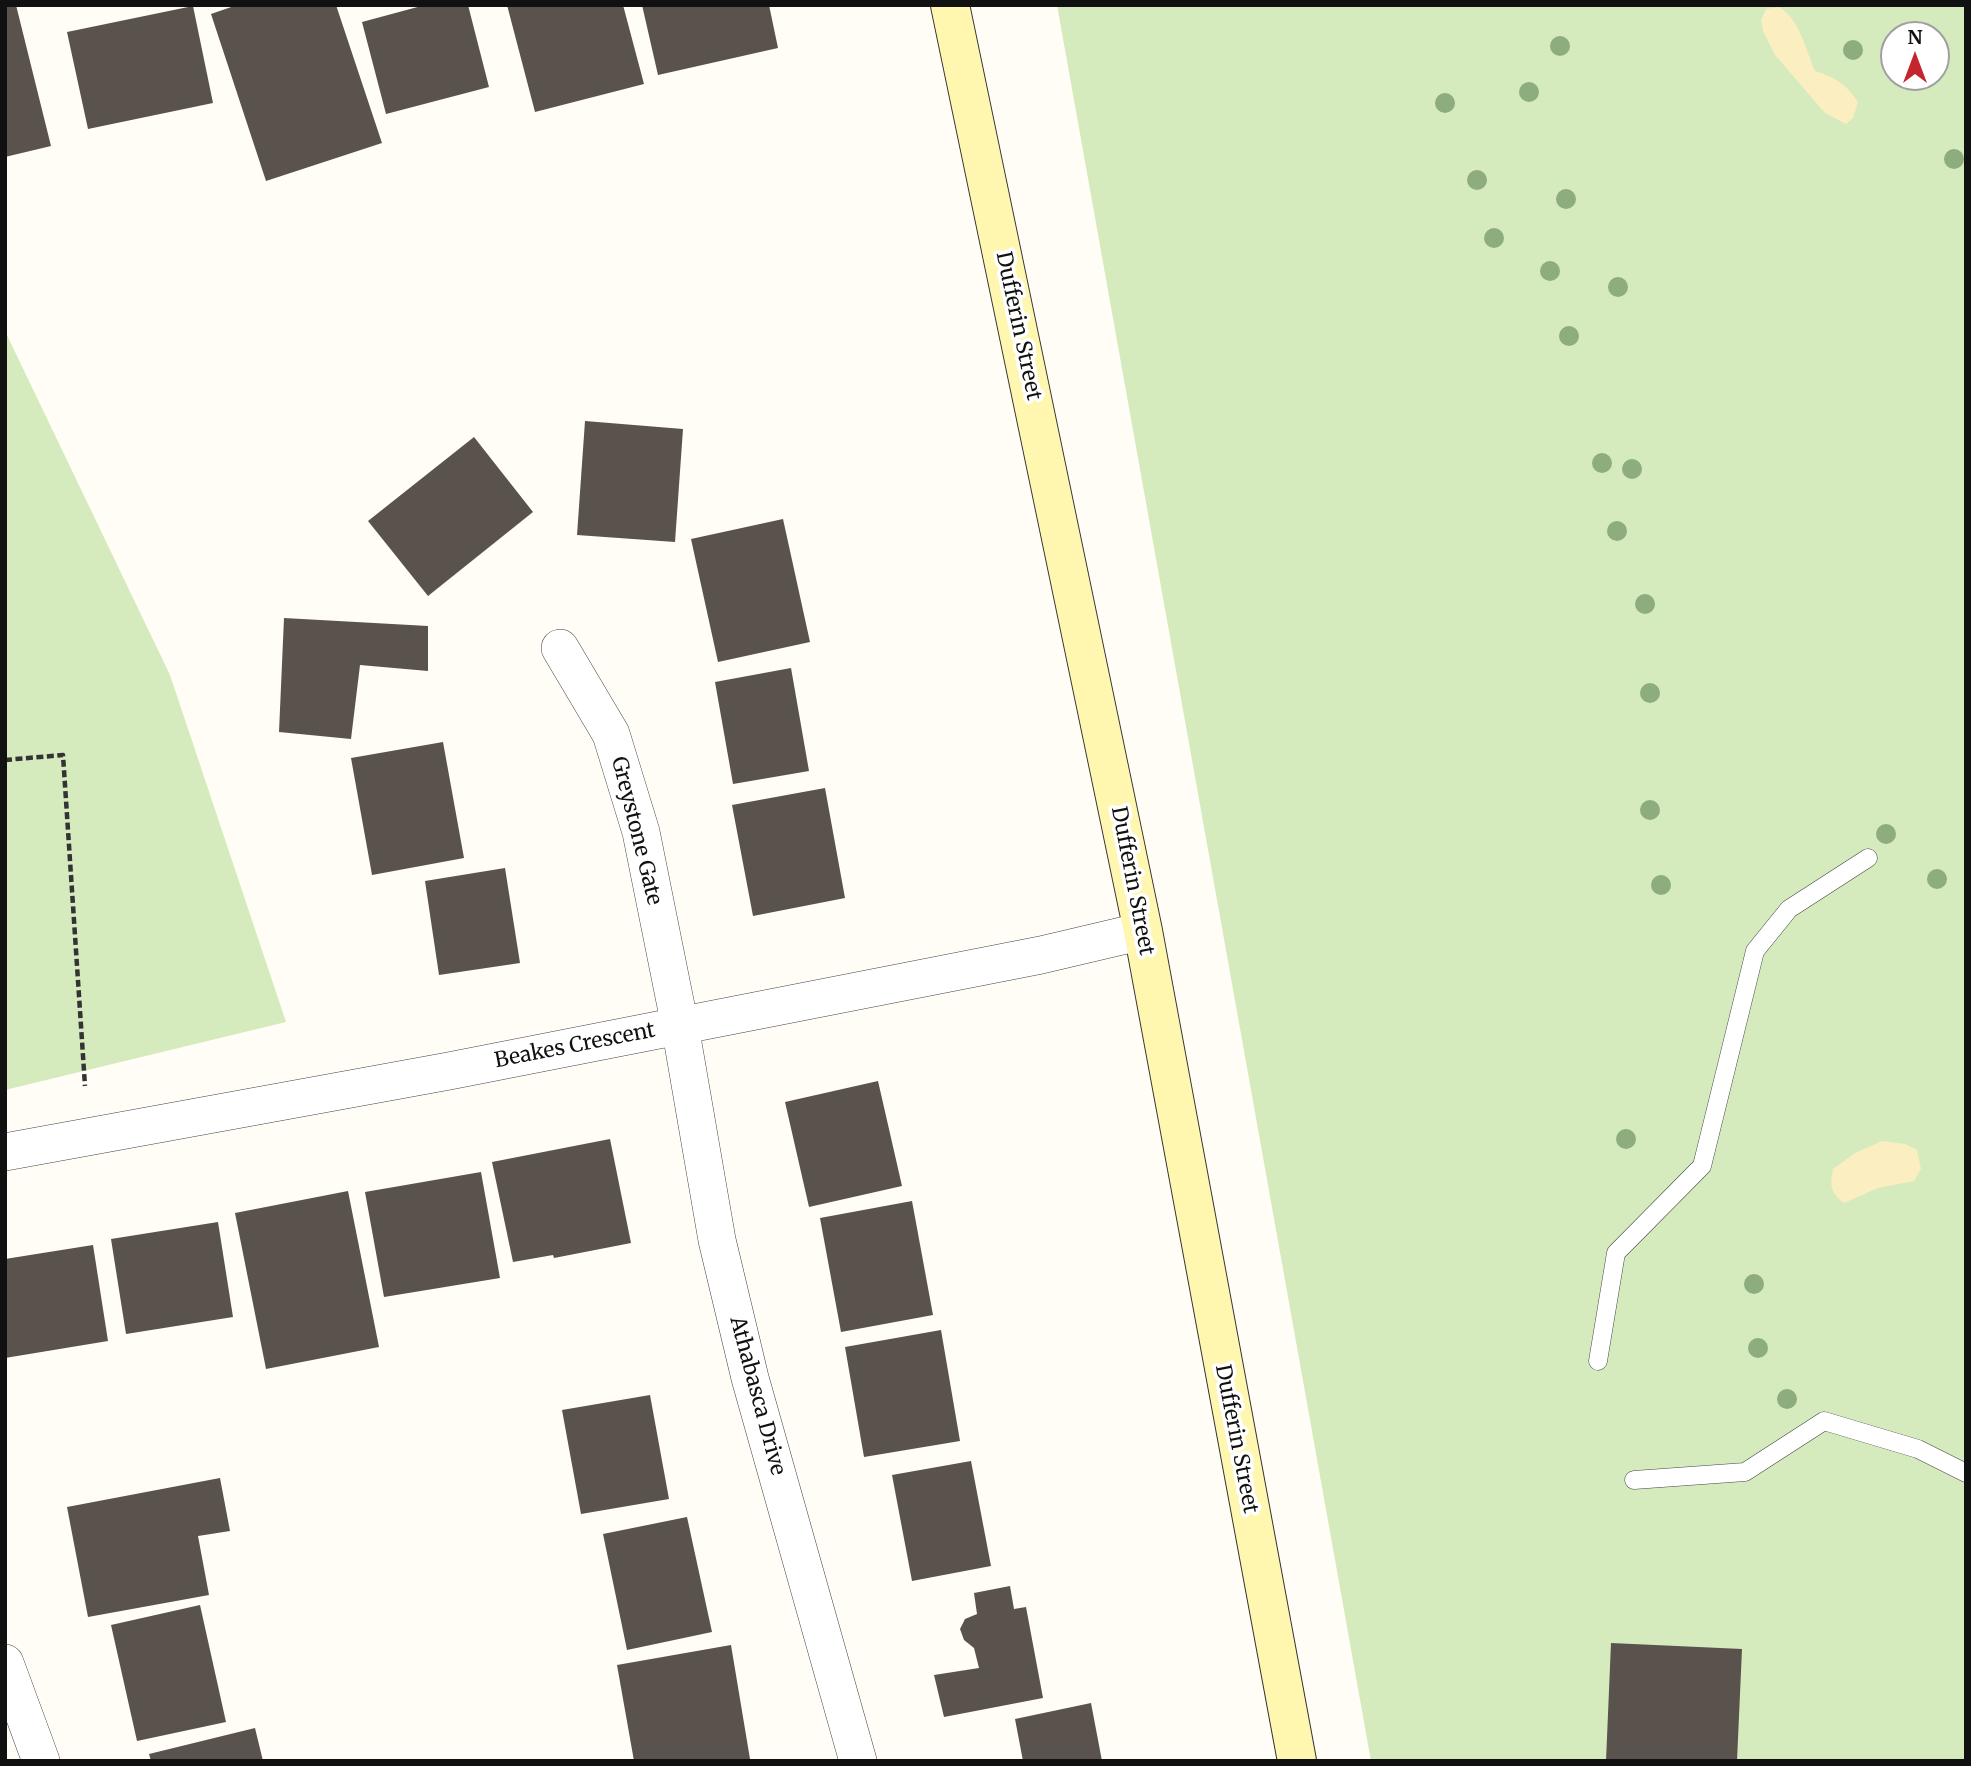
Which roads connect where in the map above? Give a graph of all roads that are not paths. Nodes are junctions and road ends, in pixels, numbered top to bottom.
1 (950, 5) edge
2 (560, 648) dead end
3 (1868, 858) dead end
4 (1143, 931) junction
5 (680, 1026) junction
6 (5, 1152) edge
7 (1598, 1360) dead end
8 (1966, 1473) edge
9 (1634, 1480) dead end
10 (5, 1663) edge
11 (41, 1761) edge
12 (858, 1761) edge
13 (1297, 1761) edge

1 - 4 main road, Dufferin Street
2 - 5 street, Greystone Gate
3 - 7 lane
4 - 5 street, Beakes Crescent
4 - 13 main road, Dufferin Street
5 - 6 street, Beakes Crescent
5 - 12 street, Athabasca Drive
8 - 9 lane
10 - 11 street

